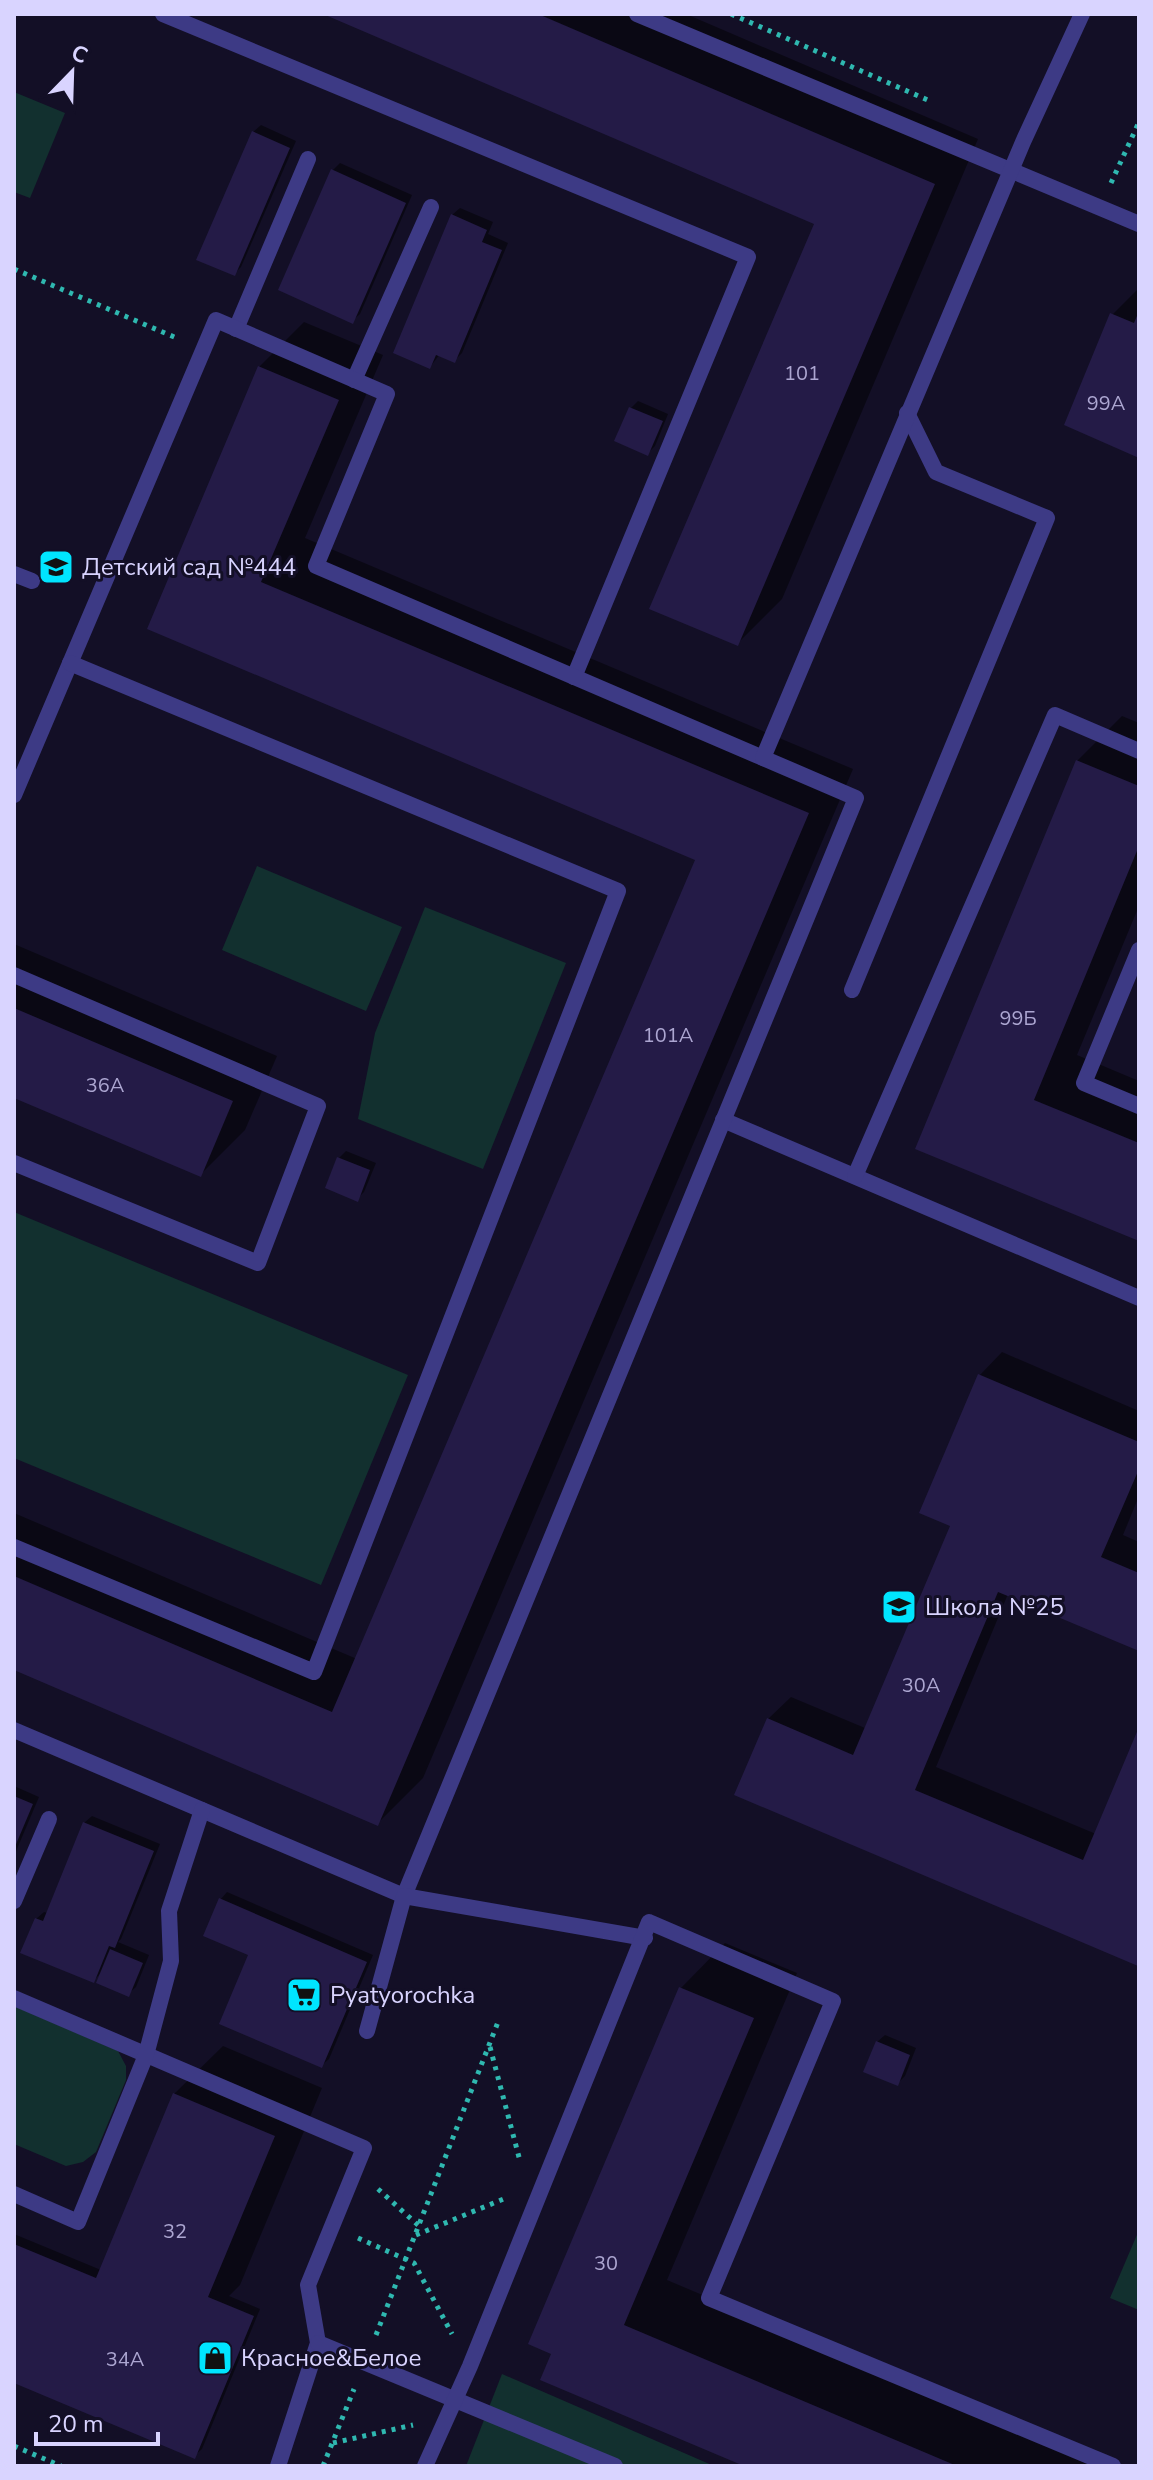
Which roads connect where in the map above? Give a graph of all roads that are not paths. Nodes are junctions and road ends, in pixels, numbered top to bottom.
1 (163, 14) edge
2 (637, 14) edge
3 (1082, 14) edge
4 (308, 159) dead end
5 (1011, 169) junction
6 (431, 207) dead end
7 (1139, 224) edge
8 (236, 329) junction
9 (354, 380) junction
10 (907, 413) junction
11 (14, 574) edge
12 (32, 581) dead end
13 (70, 663) junction
14 (574, 677) junction
15 (1139, 751) edge
16 (763, 758) junction
17 (14, 795) edge
18 (1139, 950) edge
19 (14, 975) edge
20 (852, 990) dead end
21 (1139, 1106) edge
22 (723, 1120) junction
23 (14, 1163) edge
24 (855, 1176) junction
25 (1139, 1298) edge
26 (14, 1547) edge
27 (14, 1730) edge
28 (202, 1810) junction
29 (49, 1819) dead end
30 (404, 1896) junction
31 (14, 1901) edge
32 (645, 1938) junction
33 (14, 1998) edge
34 (367, 2031) dead end
35 (146, 2055) junction
36 (14, 2194) edge
37 (318, 2343) junction
38 (455, 2399) junction
39 (278, 2466) edge
40 (425, 2466) edge
41 (615, 2466) edge
42 (1113, 2466) edge

1 - 14 lane
2 - 5 lane
3 - 5 lane
4 - 8 lane
5 - 7 lane
5 - 10 lane
6 - 9 lane
8 - 9 lane
8 - 13 lane
9 - 14 lane
10 - 16 lane
10 - 20 lane
11 - 12 lane
13 - 17 lane
13 - 26 lane
14 - 16 lane
15 - 24 lane
16 - 22 lane
18 - 21 lane
19 - 23 lane
22 - 24 lane
22 - 30 lane
24 - 25 lane
27 - 28 lane
28 - 30 lane
28 - 35 lane
29 - 31 lane
30 - 32 lane
30 - 34 lane
32 - 38 lane
32 - 42 lane
33 - 35 lane
35 - 36 lane
35 - 37 lane
37 - 38 lane
37 - 39 lane
38 - 40 lane
38 - 41 lane

